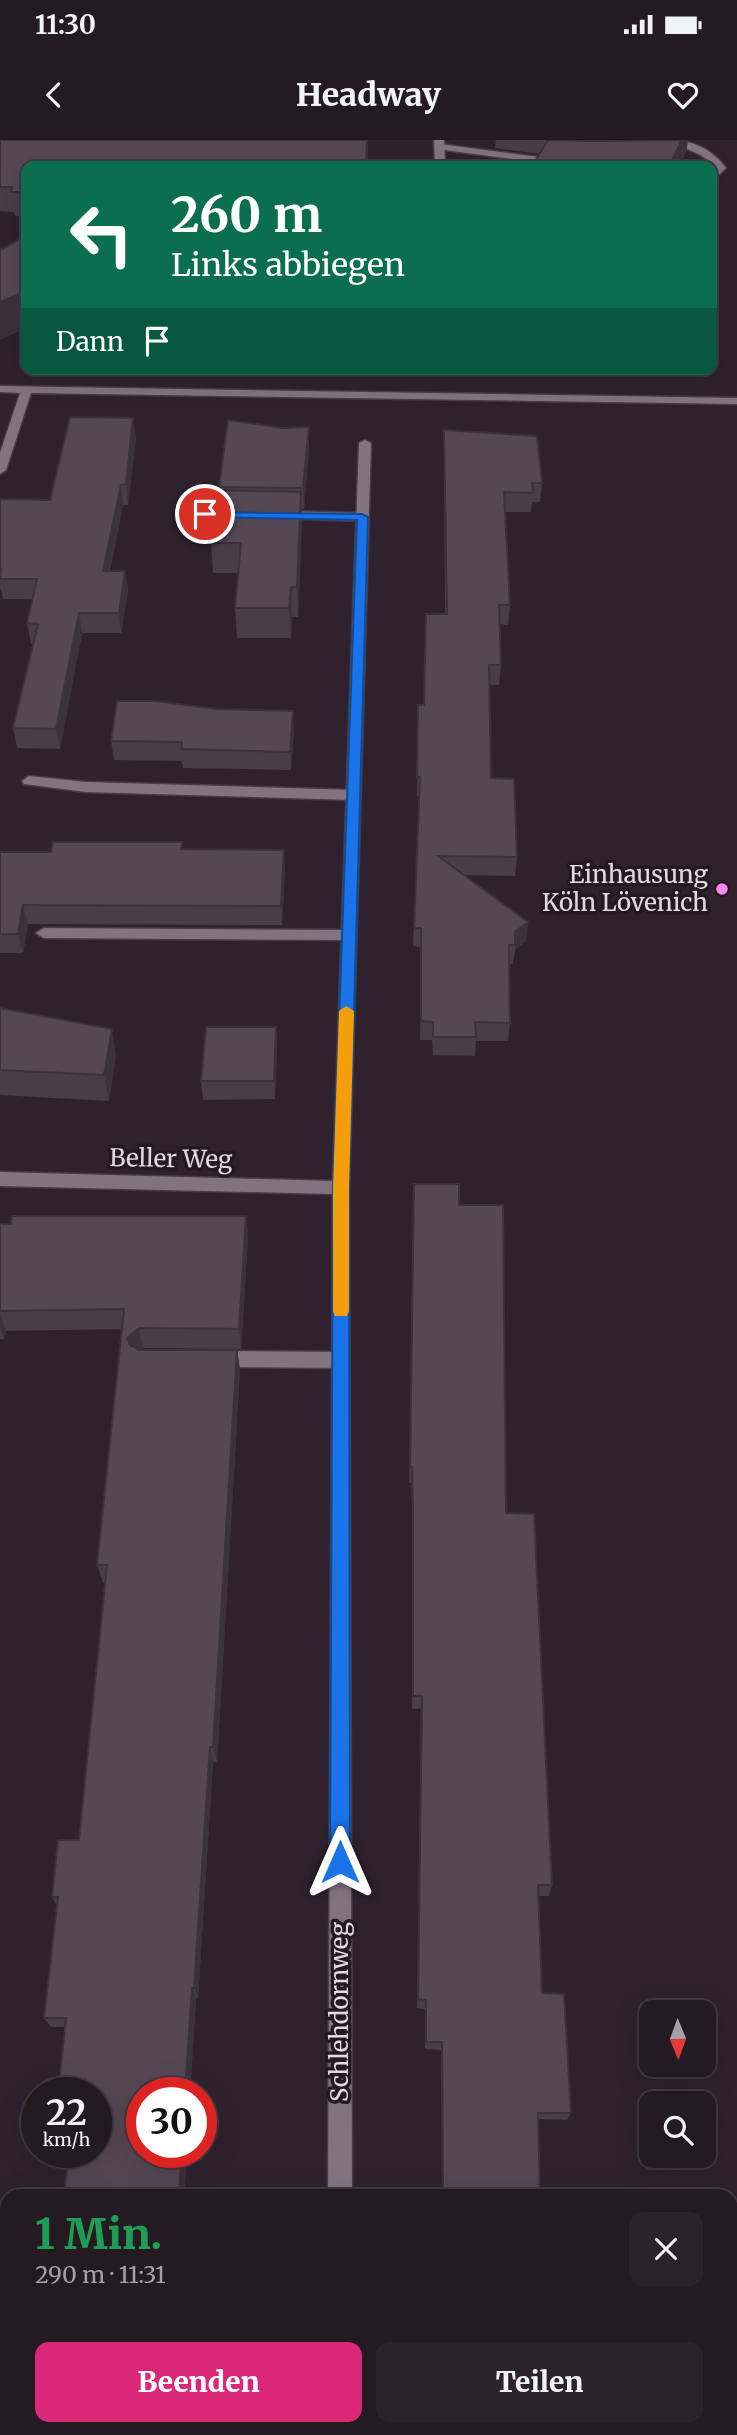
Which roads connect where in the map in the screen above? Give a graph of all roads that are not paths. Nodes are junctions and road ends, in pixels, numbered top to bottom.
1 (672, 140) edge
2 (440, 144) edge
3 (551, 161) edge
4 (716, 161) edge
5 (0, 389) edge
6 (27, 389) junction
7 (737, 401) edge
8 (365, 443) dead end
9 (0, 470) edge
10 (205, 514) dead end
11 (244, 515) edge
12 (270, 515) edge
13 (362, 517) junction
14 (29, 781) dead end
15 (354, 795) junction
16 (44, 933) dead end
17 (349, 935) junction
18 (0, 1179) edge
19 (341, 1188) junction
20 (198, 1359) edge
21 (341, 1360) junction
22 (340, 2189) edge

1 - 4 street
2 - 3 street
5 - 6 street
6 - 7 street
6 - 9 street
8 - 13 street, Schlehdornweg
10 - 11 street
12 - 13 street
13 - 15 street, Schlehdornweg
14 - 15 street
15 - 17 street, Schlehdornweg
16 - 17 street
17 - 19 street, Schlehdornweg
18 - 19 street, Beller Weg
19 - 21 street, Schlehdornweg
20 - 21 street
21 - 22 street, Schlehdornweg

